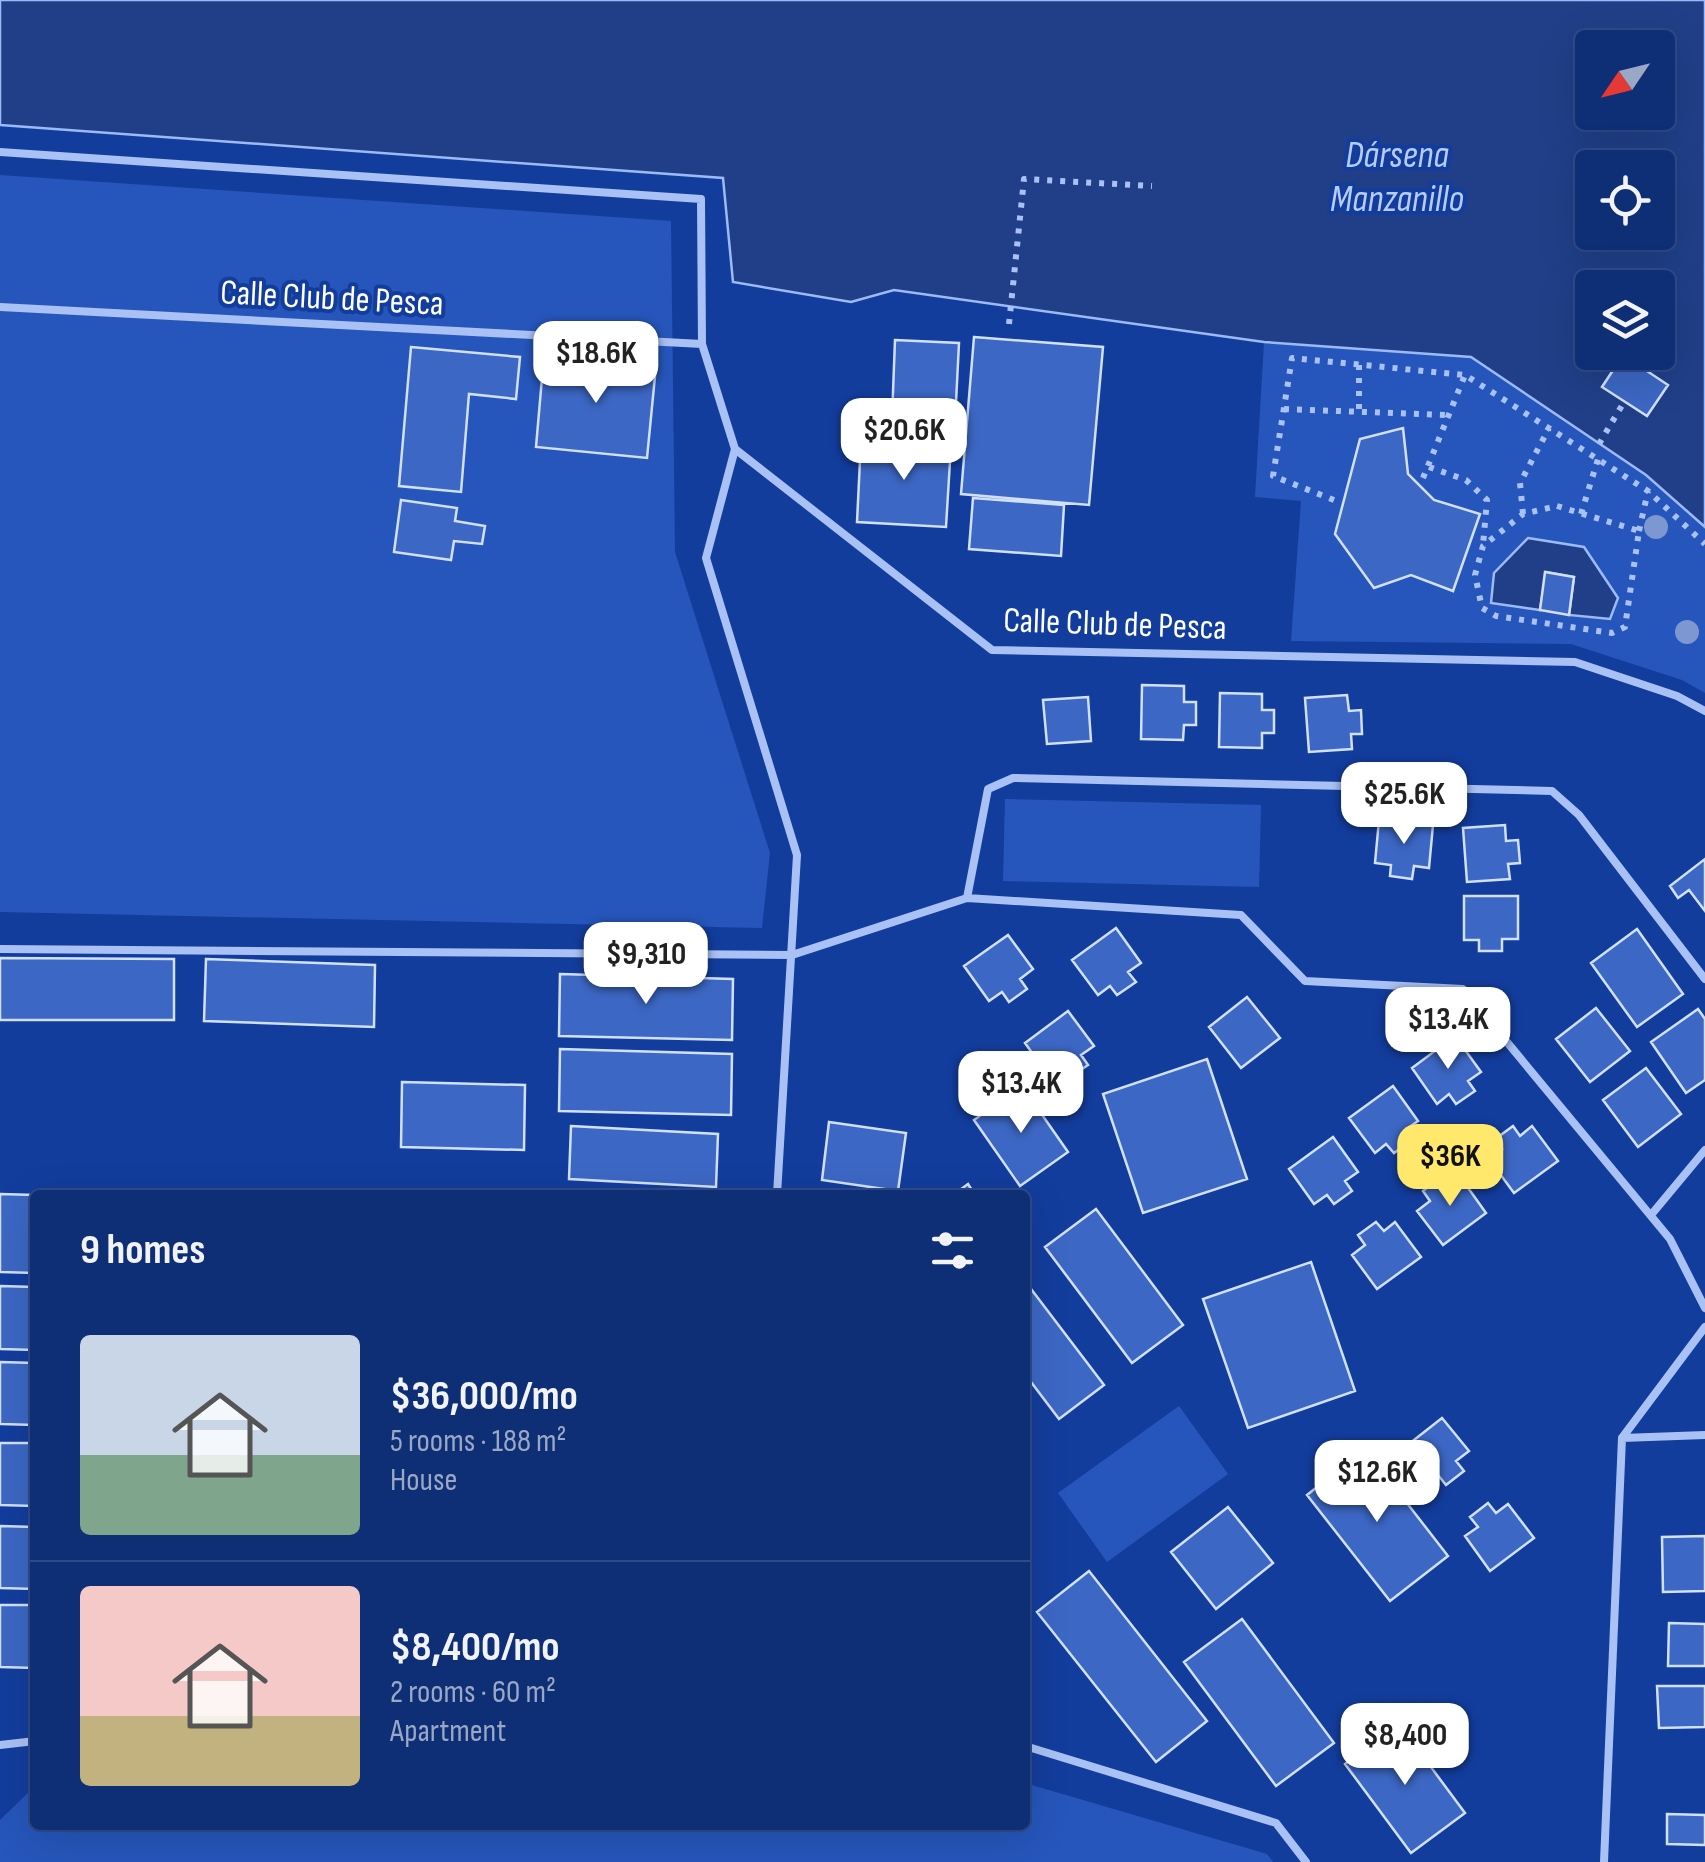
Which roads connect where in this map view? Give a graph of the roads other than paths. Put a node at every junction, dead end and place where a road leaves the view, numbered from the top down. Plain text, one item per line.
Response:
1 (0, 152) edge
2 (0, 307) edge
3 (702, 344) junction
4 (735, 449) junction
5 (1705, 711) edge
6 (967, 898) junction
7 (0, 949) edge
8 (792, 955) junction
9 (1705, 979) edge
10 (1705, 1150) edge
11 (777, 1190) edge
12 (1651, 1215) junction
13 (1705, 1308) edge
14 (1705, 1327) edge
15 (1705, 1435) edge
16 (1622, 1438) junction
17 (30, 1742) edge
18 (0, 1745) edge
19 (1030, 1748) edge
20 (1306, 1862) edge
21 (1604, 1862) edge

1 - 3 lane
2 - 3 lane, Calle Club de Pesca
3 - 4 lane
4 - 5 lane, Calle Club de Pesca
4 - 8 lane
6 - 8 lane
6 - 9 lane
6 - 12 lane
7 - 8 lane
8 - 11 lane
10 - 12 lane
12 - 13 lane
14 - 16 lane
15 - 16 lane
16 - 21 lane
17 - 18 lane
19 - 20 lane

